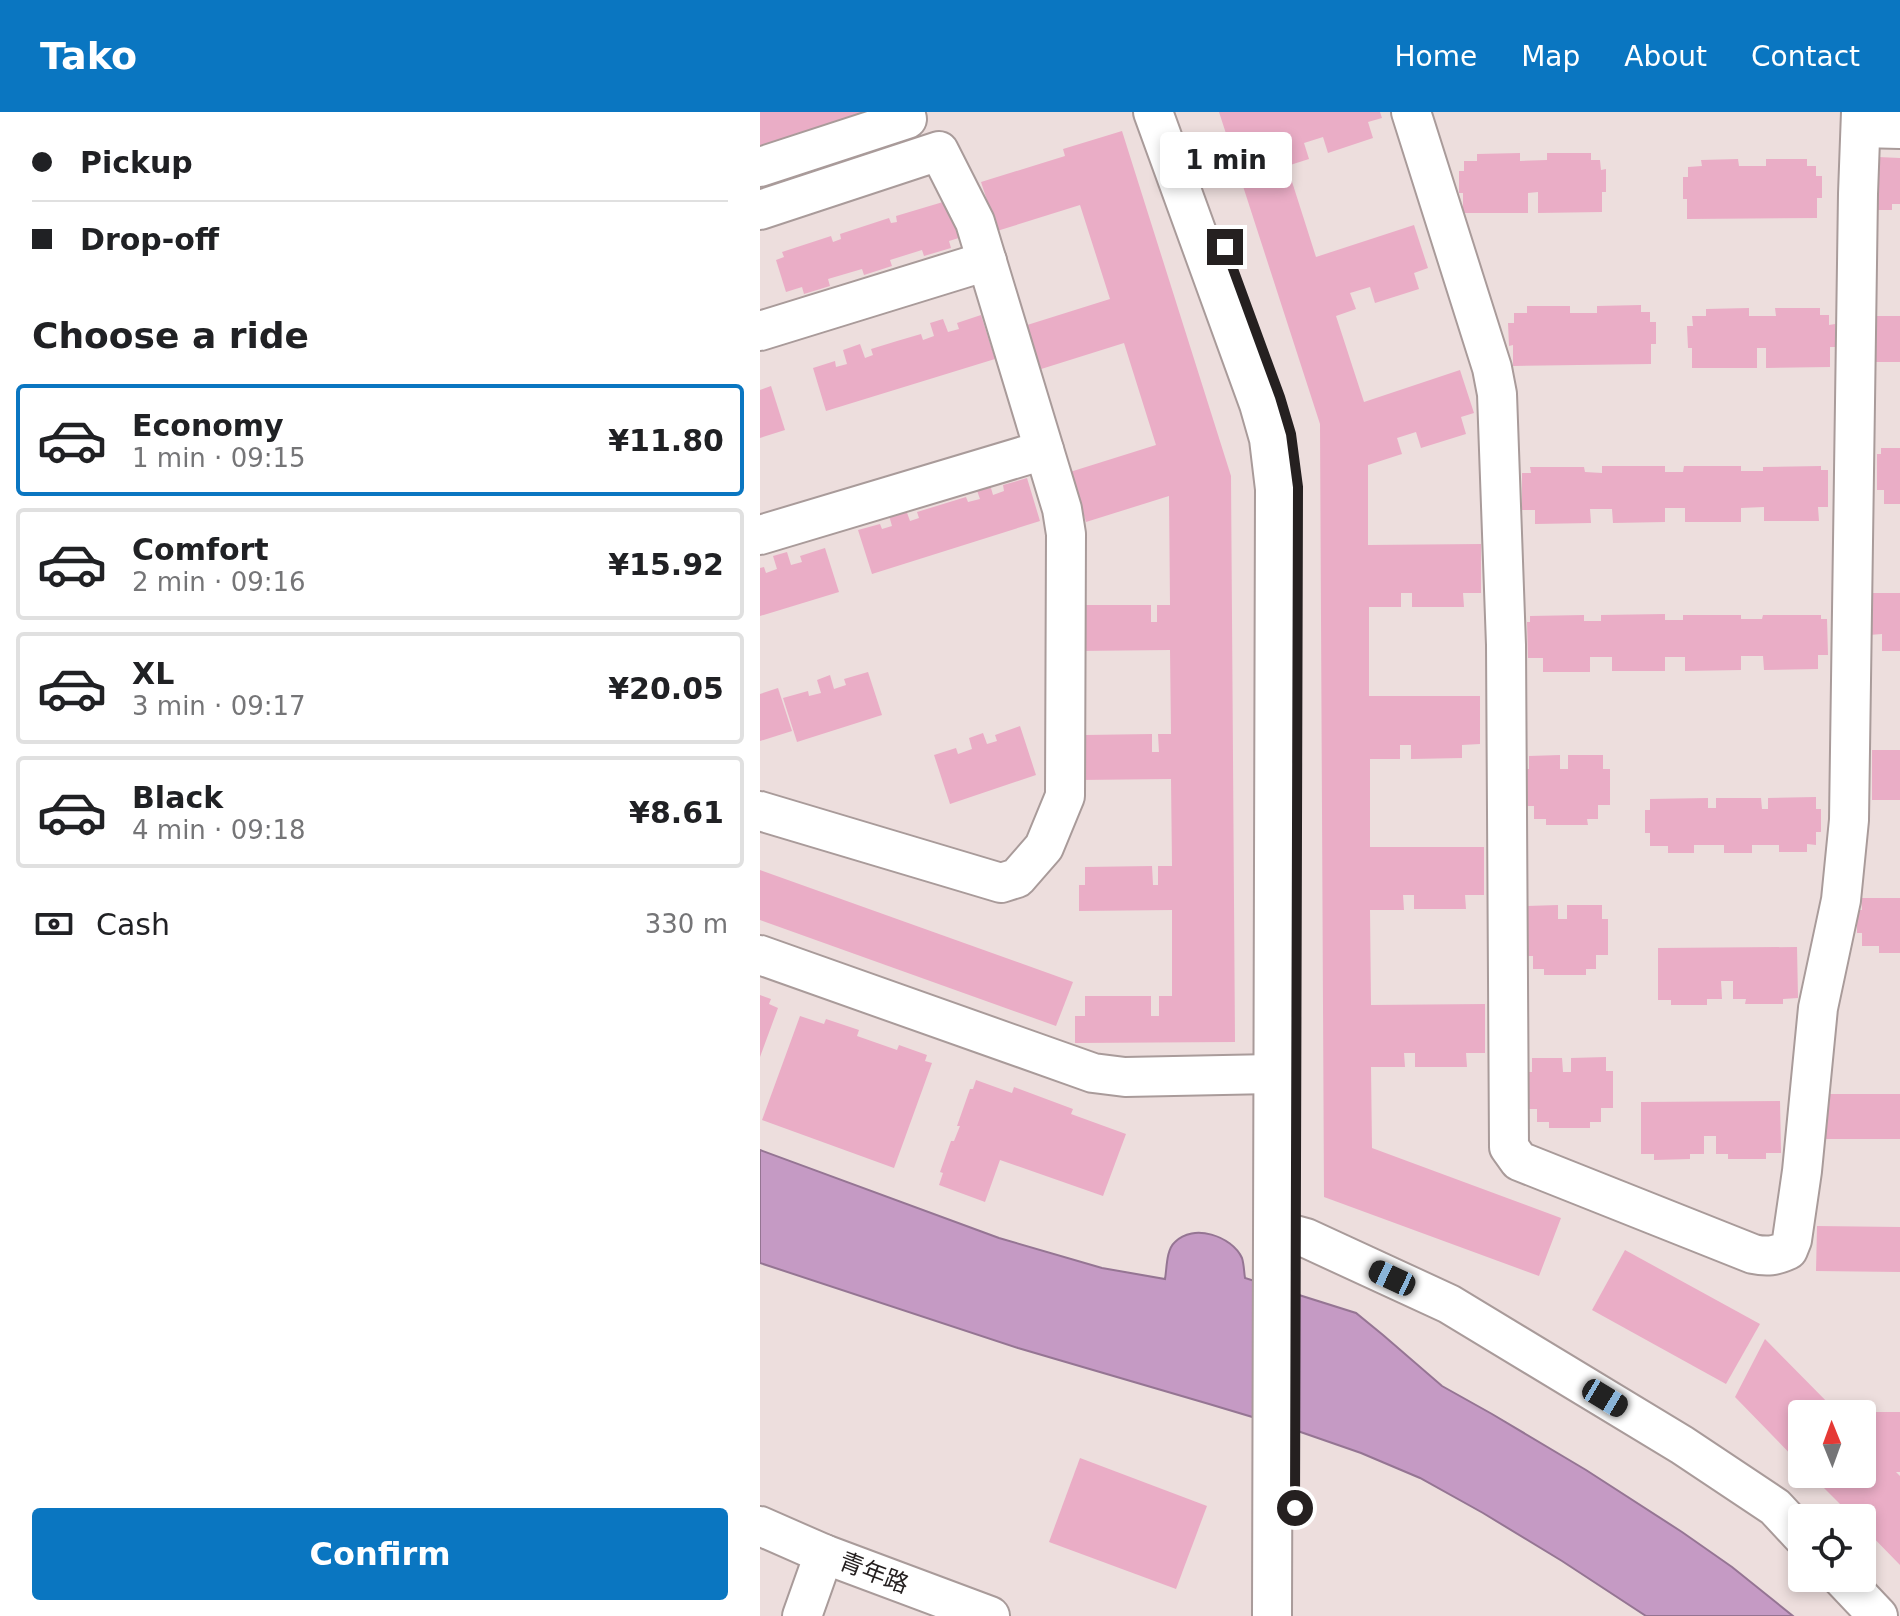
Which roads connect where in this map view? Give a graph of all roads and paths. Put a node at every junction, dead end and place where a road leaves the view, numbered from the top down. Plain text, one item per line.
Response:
1 (905, 112) edge
2 (1153, 112) edge
3 (1176, 112) edge
4 (1411, 112) edge
5 (1861, 120) edge
6 (1900, 129) edge
7 (760, 167) edge
8 (760, 210) edge
9 (987, 261) junction
10 (760, 331) edge
11 (1044, 450) junction
12 (760, 535) edge
13 (760, 811) edge
14 (760, 955) edge
15 (1274, 1074) junction
16 (1288, 1252) junction
17 (1284, 1450) junction
18 (1788, 1521) edge
19 (760, 1526) edge
20 (824, 1554) junction
21 (1855, 1592) edge
22 (802, 1616) edge
23 (990, 1616) edge
24 (1272, 1616) edge
25 (1294, 1616) edge
26 (1878, 1616) edge

1 - 7 street
2 - 15 street
3 - 16 street
4 - 5 street
5 - 6 street
8 - 9 street
9 - 10 street
9 - 11 street
11 - 12 street
11 - 13 street
14 - 15 street
15 - 16 street
16 - 17 street
16 - 18 street
17 - 24 street
17 - 25 street
19 - 20 street, 青年路
20 - 22 street
20 - 23 street, 青年路
21 - 26 street

